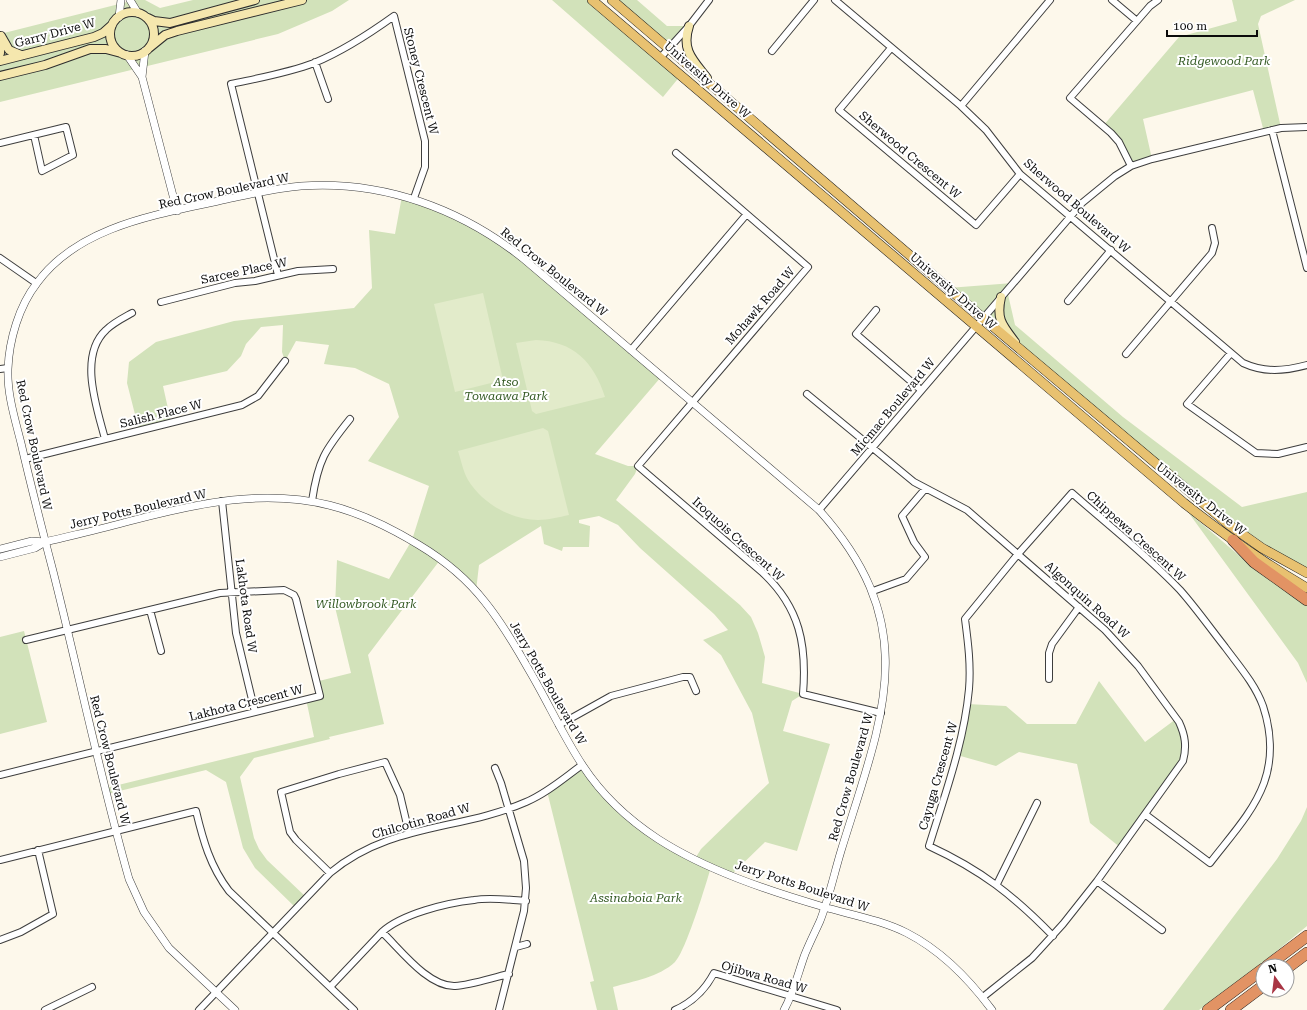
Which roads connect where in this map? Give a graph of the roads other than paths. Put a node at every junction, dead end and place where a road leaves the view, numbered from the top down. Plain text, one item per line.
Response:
1 (121, 0) edge
2 (130, 0) edge
3 (255, 0) edge
4 (302, 0) edge
5 (592, 0) edge
6 (612, 0) edge
7 (709, 0) edge
8 (814, 0) edge
9 (834, 0) edge
10 (1050, 0) edge
11 (1112, 0) edge
12 (1158, 0) edge
13 (138, 13) junction
14 (119, 17) junction
15 (146, 17) junction
16 (1137, 21) junction
17 (113, 24) junction
18 (689, 26) junction
19 (670, 48) junction
20 (891, 48) junction
21 (147, 49) junction
22 (772, 52) dead end
23 (0, 53) edge
24 (125, 54) junction
25 (22, 55) junction
26 (661, 57) junction
27 (0, 61) edge
28 (315, 62) junction
29 (0, 76) edge
30 (142, 77) junction
31 (710, 82) junction
32 (328, 99) dead end
33 (961, 106) junction
34 (1307, 127) edge
35 (1272, 130) junction
36 (34, 135) junction
37 (0, 143) edge
38 (676, 153) dead end
39 (1131, 166) junction
40 (1020, 174) junction
41 (258, 192) junction
42 (414, 198) junction
43 (177, 211) junction
44 (746, 215) junction
45 (1071, 216) junction
46 (1212, 228) dead end
47 (1111, 250) junction
48 (0, 258) edge
49 (1307, 268) edge
50 (333, 269) dead end
51 (278, 275) junction
52 (36, 283) junction
53 (1001, 297) junction
54 (1170, 300) junction
55 (1068, 301) dead end
56 (162, 302) dead end
57 (876, 310) dead end
58 (132, 314) dead end
59 (983, 318) junction
60 (976, 326) junction
61 (1021, 349) junction
62 (631, 350) junction
63 (1231, 353) junction
64 (1126, 354) dead end
65 (285, 361) dead end
66 (1307, 365) edge
67 (0, 368) edge
68 (8, 368) junction
69 (921, 390) junction
70 (807, 394) dead end
71 (692, 403) junction
72 (350, 419) dead end
73 (105, 439) junction
74 (1307, 447) edge
75 (872, 448) junction
76 (25, 460) junction
77 (925, 489) junction
78 (222, 501) junction
79 (312, 501) junction
80 (819, 510) junction
81 (1233, 540) junction
82 (45, 542) junction
83 (0, 549) edge
84 (1018, 554) junction
85 (0, 557) edge
86 (1307, 573) edge
87 (1307, 588) edge
88 (231, 592) junction
89 (873, 592) junction
90 (1307, 600) edge
91 (1079, 607) junction
92 (150, 610) junction
93 (67, 629) junction
94 (26, 640) dead end
95 (161, 651) dead end
96 (1049, 679) dead end
97 (696, 691) dead end
98 (255, 712) junction
99 (881, 713) junction
100 (559, 725) junction
101 (96, 752) junction
102 (582, 765) junction
103 (495, 768) dead end
104 (0, 775) edge
105 (1037, 803) dead end
106 (508, 809) junction
107 (1146, 815) junction
108 (117, 831) junction
109 (409, 833) junction
110 (38, 850) junction
111 (0, 860) edge
112 (330, 873) junction
113 (1097, 881) junction
114 (997, 884) junction
115 (526, 901) junction
116 (824, 907) junction
117 (1162, 930) dead end
118 (382, 932) junction
119 (272, 933) junction
120 (1307, 935) edge
121 (1053, 936) junction
122 (0, 940) edge
123 (527, 944) dead end
124 (516, 947) junction
125 (1307, 953) edge
126 (1278, 958) edge
127 (1295, 962) edge
128 (509, 974) junction
129 (1255, 975) edge
130 (92, 987) dead end
131 (330, 987) junction
132 (217, 992) junction
133 (1255, 992) edge
134 (791, 996) junction
135 (983, 997) junction
136 (58, 1008) edge
137 (45, 1010) edge
138 (199, 1010) edge
139 (235, 1010) edge
140 (354, 1010) edge
141 (500, 1010) edge
142 (675, 1010) edge
143 (784, 1010) edge
144 (836, 1010) edge
145 (992, 1010) edge
146 (1208, 1010) edge
147 (1231, 1010) edge

1 - 14 street
2 - 13 street
3 - 15 main road
4 - 21 main road
5 - 26 main road, University Drive W
6 - 19 main road, University Drive W
7 - 18 street
8 - 22 street
9 - 20 street, Sherwood Boulevard W
10 - 33 street
11 - 16 street
12 - 16 street
13 - 14 main road
13 - 15 main road
14 - 17 main road
15 - 21 main road
16 - 39 street
17 - 24 main road
17 - 25 main road, Garry Drive W
18 - 19 street
18 - 31 main road
19 - 26 street
19 - 31 main road, University Drive W
20 - 33 street, Sherwood Boulevard W
20 - 40 street, Sherwood Crescent W
21 - 24 main road
21 - 30 street
23 - 25 main road
24 - 29 main road, Garry Drive W
24 - 30 street
25 - 27 main road, Garry Drive W
26 - 60 main road, University Drive W
28 - 32 street
28 - 41 street, Stoney Crescent W
28 - 42 street, Stoney Crescent W
30 - 43 street
31 - 59 main road, University Drive W
33 - 40 street, Sherwood Boulevard W
34 - 35 street, Micmac Boulevard W
35 - 39 street, Micmac Boulevard W
35 - 49 street
36 - 36 street
36 - 37 street
38 - 44 street, Mohawk Road W
39 - 45 street, Micmac Boulevard W
40 - 45 street, Sherwood Boulevard W
41 - 42 street, Red Crow Boulevard W
41 - 43 street, Red Crow Boulevard W
41 - 51 street
42 - 62 street, Red Crow Boulevard W
43 - 52 street, Red Crow Boulevard W
44 - 62 street
44 - 71 street, Mohawk Road W
45 - 47 street, Sherwood Boulevard W
45 - 53 street, Micmac Boulevard W
46 - 54 street
47 - 54 street, Sherwood Boulevard W
47 - 55 street
48 - 52 street
50 - 51 street, Sarcee Place W
51 - 56 street, Sarcee Place W
52 - 68 street, Red Crow Boulevard W
53 - 59 street, Micmac Boulevard W
53 - 61 main road
54 - 63 street, Sherwood Boulevard W
54 - 64 street
57 - 69 street
58 - 73 street
59 - 60 street, Micmac Boulevard W
59 - 61 main road, University Drive W
60 - 69 street, Micmac Boulevard W
60 - 81 main road, University Drive W
61 - 86 main road, University Drive W
62 - 71 street, Red Crow Boulevard W
63 - 66 street, Sherwood Boulevard W
63 - 74 street
65 - 73 street, Salish Place W
67 - 68 street
68 - 76 street, Red Crow Boulevard W
69 - 75 street, Micmac Boulevard W
70 - 75 street, Algonquin Road W
71 - 80 street, Red Crow Boulevard W
71 - 99 street, Iroquois Crescent W
72 - 79 street
73 - 76 street, Salish Place W
75 - 77 street, Algonquin Road W
75 - 80 street, Micmac Boulevard W
76 - 82 street, Red Crow Boulevard W
77 - 84 street, Algonquin Road W
77 - 89 street
78 - 79 street, Jerry Potts Boulevard W
78 - 82 street, Jerry Potts Boulevard W
78 - 88 street, Lakhota Road W
79 - 100 street, Jerry Potts Boulevard W
80 - 89 street, Red Crow Boulevard W
81 - 87 main road, University Drive W
81 - 90 highway
82 - 83 street, Jerry Potts Boulevard W
82 - 85 street, Jerry Potts Boulevard W
82 - 93 street, Red Crow Boulevard W
84 - 91 street, Algonquin Road W
84 - 107 street, Chippewa Crescent W
84 - 114 street, Cayuga Crescent W
88 - 92 street, Lakhota Crescent W
88 - 98 street, Lakhota Road W
88 - 98 street, Lakhota Crescent W
89 - 99 street, Red Crow Boulevard W
91 - 96 street
91 - 107 street, Algonquin Road W
92 - 93 street, Lakhota Crescent W
92 - 95 street
93 - 94 street, Lakhota Crescent W
93 - 101 street, Red Crow Boulevard W
97 - 100 street
98 - 101 street, Lakhota Crescent W
99 - 116 street, Red Crow Boulevard W
100 - 102 street, Jerry Potts Boulevard W
101 - 104 street, Lakhota Crescent W
101 - 108 street, Red Crow Boulevard W
102 - 106 street, Chilcotin Road W
102 - 116 street, Jerry Potts Boulevard W
103 - 106 street
105 - 114 street
106 - 109 street, Chilcotin Road W
106 - 115 street
107 - 113 street, Algonquin Road W
108 - 110 street
108 - 119 street
108 - 132 street, Red Crow Boulevard W
109 - 112 street, Chilcotin Road W
109 - 112 street
110 - 111 street
110 - 122 street
112 - 119 street, Chilcotin Road W
113 - 117 street
113 - 121 street, Algonquin Road W
114 - 121 street, Cayuga Crescent W
115 - 118 street
115 - 124 street
116 - 134 street, Red Crow Boulevard W
116 - 135 street, Jerry Potts Boulevard W
118 - 128 street
118 - 131 street
119 - 131 street
119 - 132 street, Chilcotin Road W
120 - 126 highway
121 - 135 street, Algonquin Road W
123 - 124 street
124 - 128 street
125 - 127 highway
128 - 141 street
129 - 146 highway
130 - 136 street
131 - 140 street
132 - 138 street, Chilcotin Road W
132 - 139 street, Red Crow Boulevard W
133 - 147 highway
134 - 142 street, Ojibwa Road W
134 - 143 street, Red Crow Boulevard W
134 - 144 street, Ojibwa Road W
135 - 145 street, Jerry Potts Boulevard W
136 - 137 street

